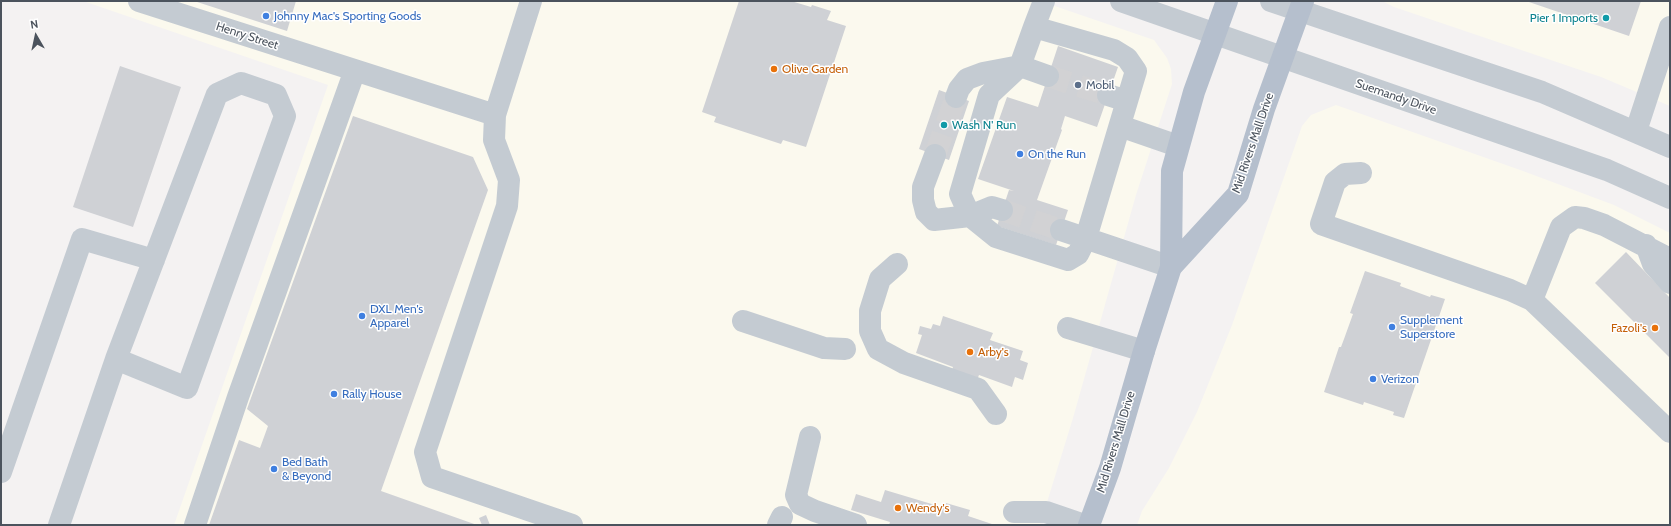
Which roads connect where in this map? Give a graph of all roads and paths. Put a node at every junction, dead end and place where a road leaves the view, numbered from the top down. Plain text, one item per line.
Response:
1 (139, 1) edge
2 (531, 1) edge
3 (1044, 1) edge
4 (1121, 1) edge
5 (1228, 1) edge
6 (1271, 1) edge
7 (1301, 6) edge
8 (1034, 27) junction
9 (1670, 27) edge
10 (1216, 34) junction
11 (1283, 57) junction
12 (1020, 66) junction
13 (355, 70) junction
14 (1048, 76) tunnel mouth
15 (956, 97) tunnel mouth
16 (495, 116) junction
17 (1120, 126) junction
18 (1636, 131) junction
19 (1178, 146) junction
20 (1670, 147) edge
21 (935, 155) tunnel mouth
22 (1361, 173) dead end
23 (1670, 198) edge
24 (1002, 210) tunnel mouth
25 (970, 216) junction
26 (1061, 230) tunnel mouth
27 (1086, 238) junction
28 (1646, 245) junction
29 (1670, 259) edge
30 (154, 260) junction
31 (897, 264) dead end
32 (1172, 267) junction
33 (1670, 283) edge
34 (1532, 300) junction
35 (743, 321) dead end
36 (1068, 328) dead end
37 (845, 349) dead end
38 (1144, 351) junction
39 (116, 359) junction
40 (996, 414) dead end
41 (1668, 427) edge
42 (810, 437) dead end
43 (1, 472) edge
44 (1014, 512) dead end
45 (539, 520) edge
46 (60, 525) edge
47 (195, 525) edge
48 (572, 525) edge
49 (856, 525) edge
50 (1084, 525) edge
51 (1089, 525) edge

1 - 13 street, Henry Street
2 - 16 street
3 - 8 street
4 - 10 street, Suemandy Drive
5 - 10 main road, Mid Rivers Mall Drive
6 - 7 street
7 - 11 main road, Mid Rivers Mall Drive
7 - 18 street
8 - 12 street
8 - 17 street
9 - 18 street
10 - 11 street, Suemandy Drive
10 - 19 main road, Mid Rivers Mall Drive
11 - 23 street, Suemandy Drive
11 - 32 main road, Mid Rivers Mall Drive
12 - 14 street
12 - 15 street
12 - 25 street
13 - 16 street, Henry Street
13 - 47 street
16 - 45 street
17 - 19 street
17 - 27 street
18 - 20 street
19 - 32 main road, Mid Rivers Mall Drive
21 - 25 street
22 - 34 street
24 - 25 street
25 - 27 street
26 - 27 street
27 - 32 street
28 - 29 street
28 - 33 street
28 - 34 street
30 - 39 street
30 - 39 street
30 - 43 street
31 - 40 street
32 - 38 main road, Mid Rivers Mall Drive
34 - 41 street
35 - 37 street
36 - 38 street
38 - 51 main road, Mid Rivers Mall Drive
39 - 46 street
42 - 49 street
44 - 50 street
45 - 48 street

